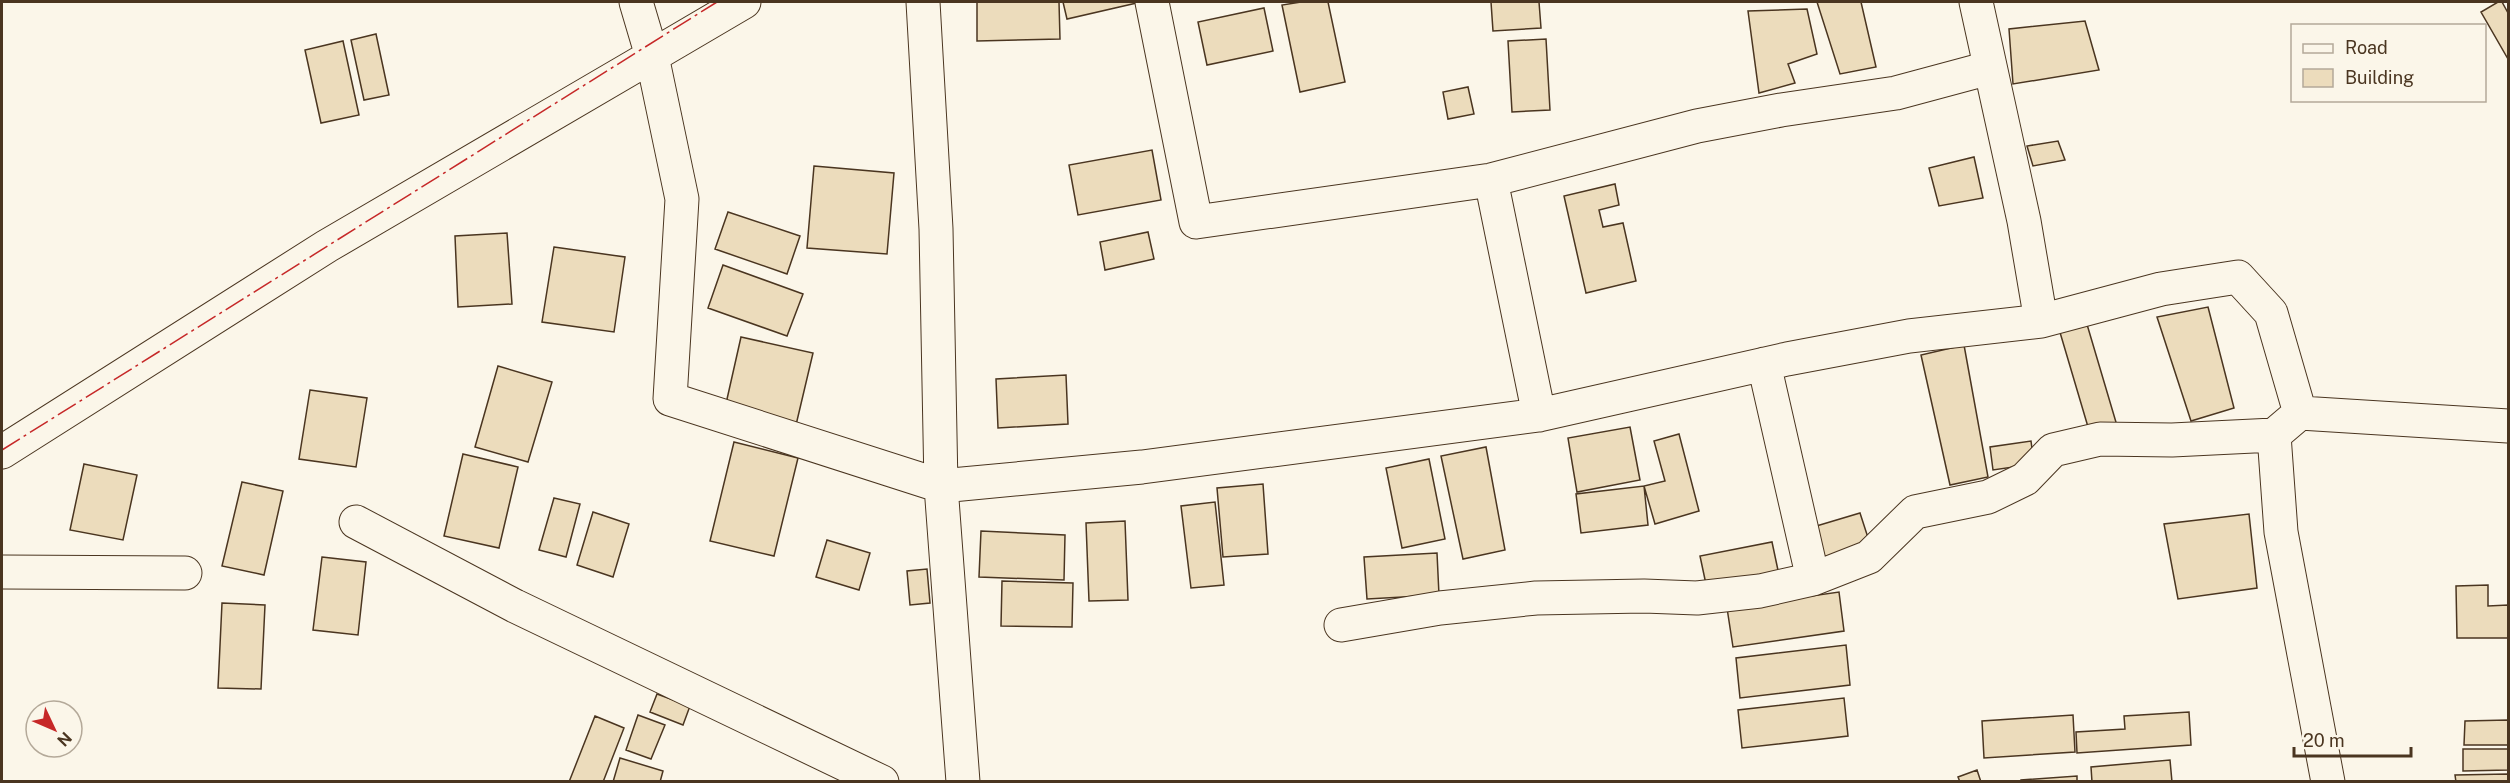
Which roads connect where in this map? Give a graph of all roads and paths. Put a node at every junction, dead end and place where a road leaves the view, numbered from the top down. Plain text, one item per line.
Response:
1 (636, 2) edge
2 (744, 2) edge
3 (923, 2) edge
4 (1152, 2) edge
5 (1976, 2) edge
6 (652, 56) junction
7 (1989, 68) junction
8 (1491, 180) junction
9 (2041, 321) junction
10 (1764, 364) junction
11 (2300, 413) junction
12 (1539, 415) junction
13 (2508, 426) edge
14 (2274, 435) junction
15 (2, 452) edge
16 (941, 486) junction
17 (356, 522) dead end
18 (2, 572) edge
19 (185, 573) dead end
20 (1813, 579) junction
21 (1341, 625) dead end
22 (882, 782) edge
23 (963, 782) edge
24 (2328, 782) edge

1 - 6 street
2 - 6 street
3 - 16 street
4 - 8 street
5 - 7 street
6 - 15 street
6 - 16 street
7 - 8 street
7 - 9 street
8 - 12 street
9 - 10 street
9 - 11 street
10 - 12 street
10 - 20 street
11 - 13 street
11 - 14 street
12 - 16 street
14 - 20 street
14 - 24 street
16 - 23 street
17 - 22 street
18 - 19 street
20 - 21 street

